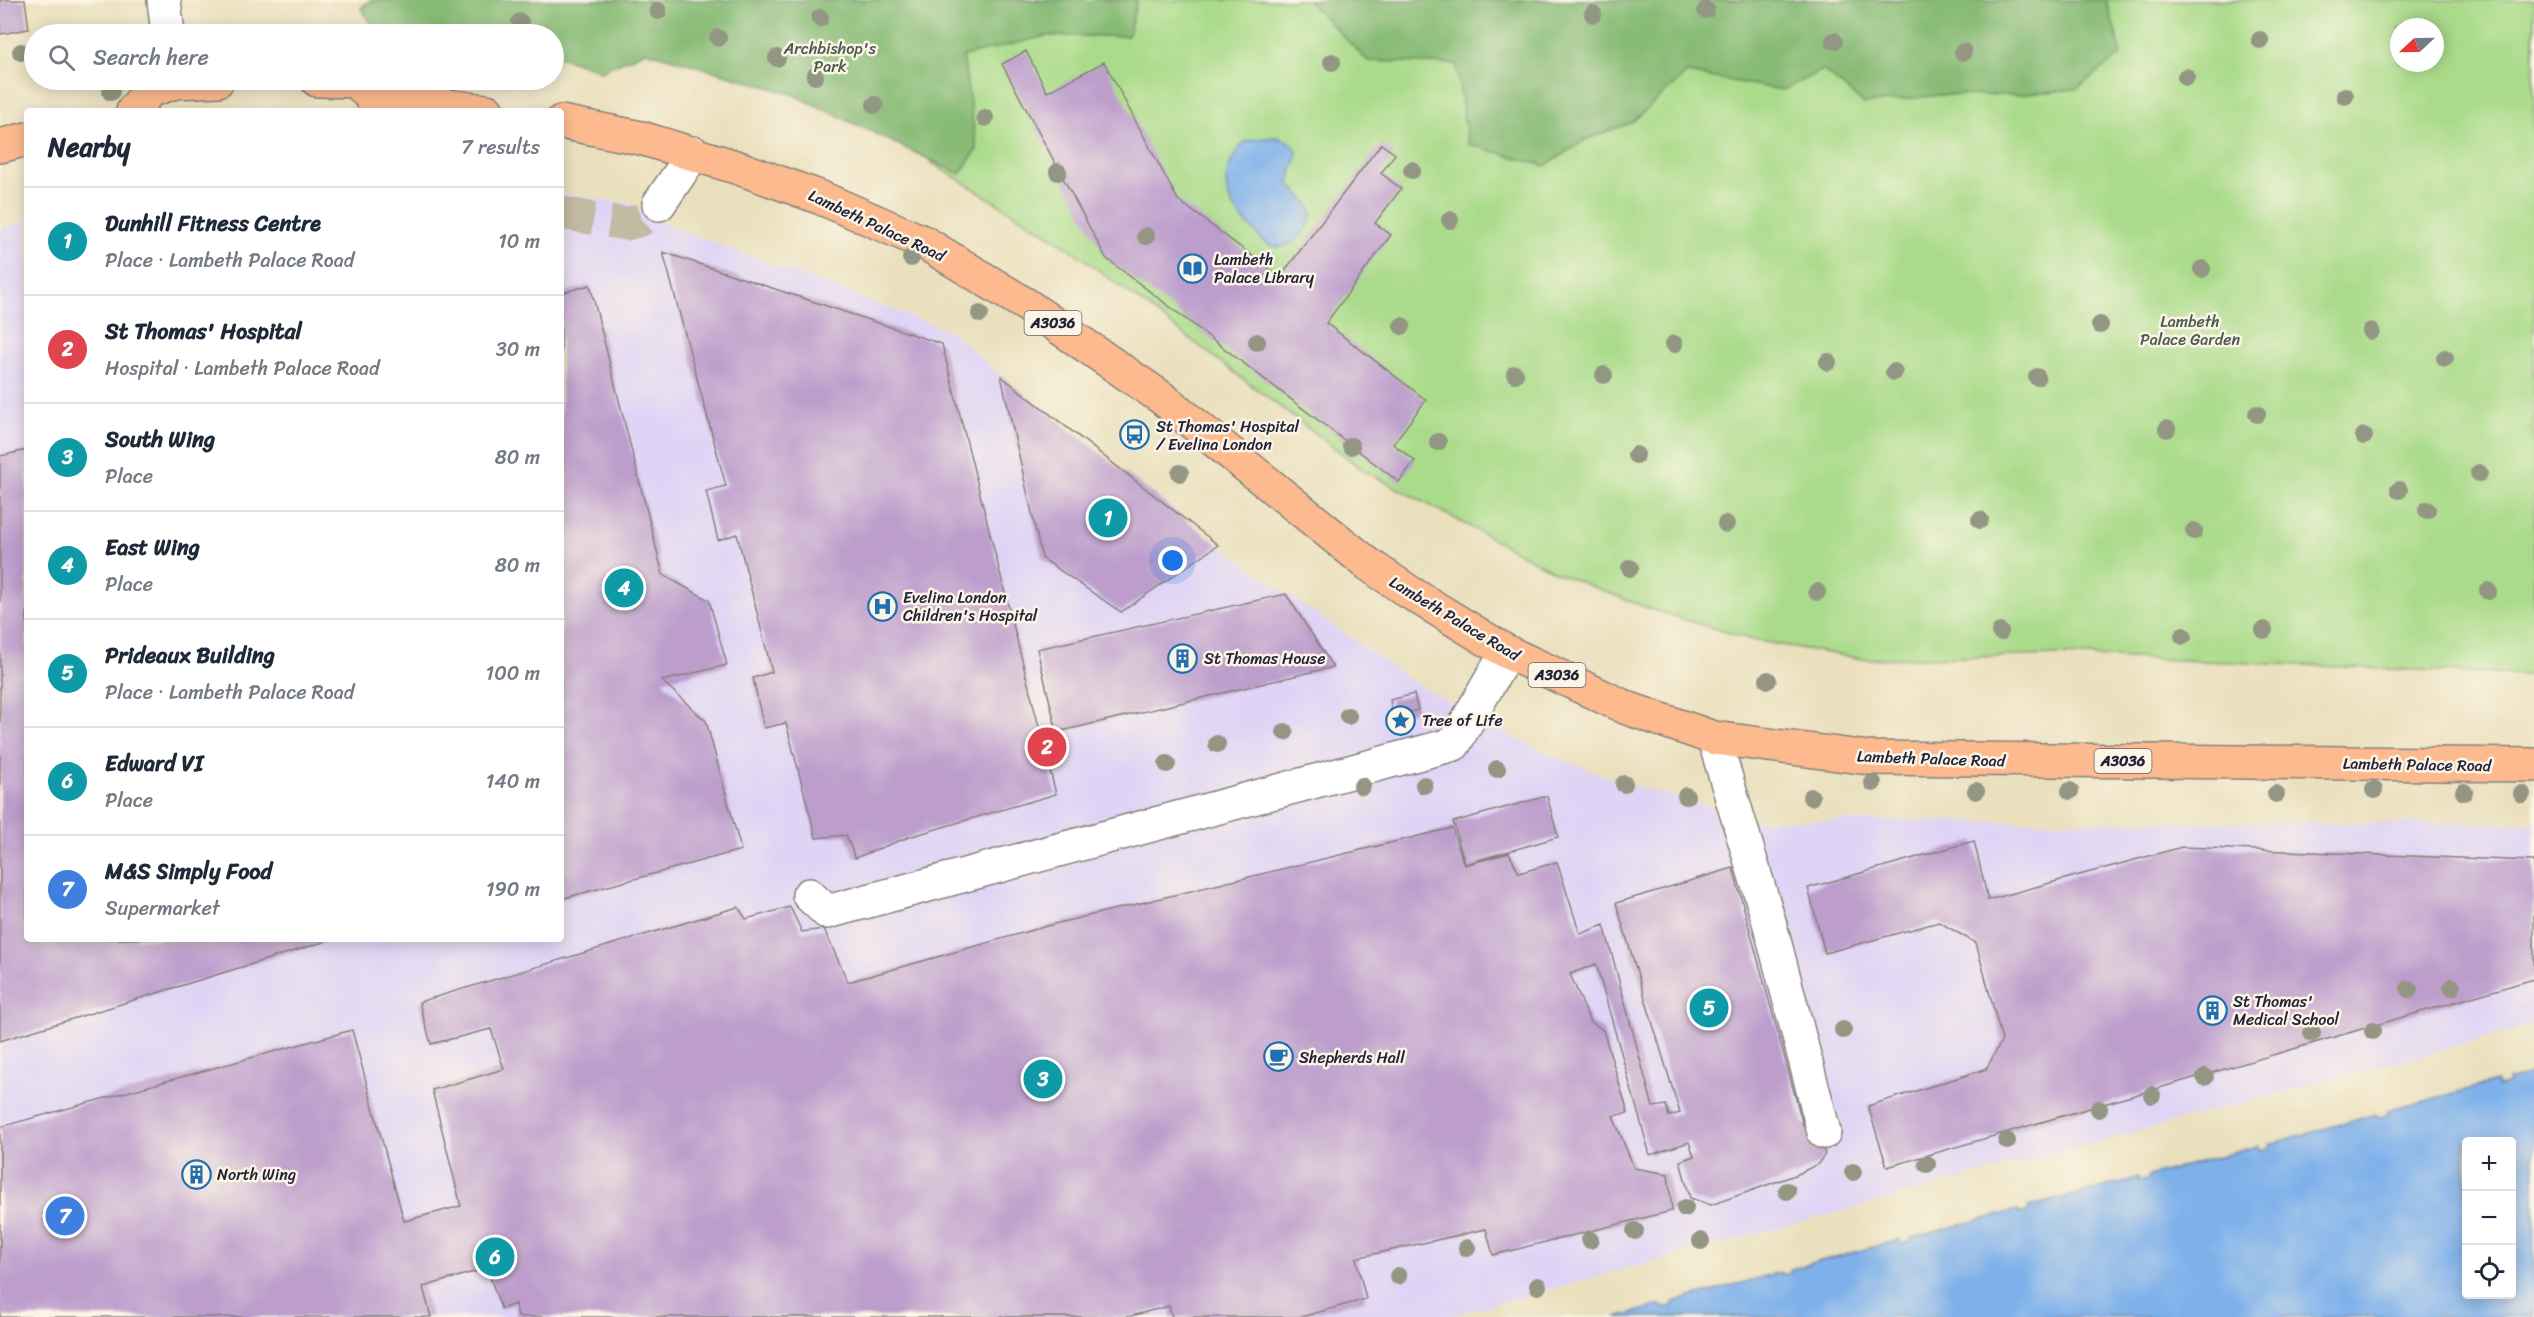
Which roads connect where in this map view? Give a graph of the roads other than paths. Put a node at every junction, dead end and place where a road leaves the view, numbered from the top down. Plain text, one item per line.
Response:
1 (164, 0) edge
2 (167, 24) edge
3 (152, 90) edge
4 (363, 90) edge
5 (135, 108) edge
6 (378, 108) edge
7 (394, 108) edge
8 (463, 108) edge
9 (564, 122) edge
10 (24, 140) edge
11 (0, 146) edge
12 (694, 153) junction
13 (659, 204) tunnel mouth
14 (1507, 652) junction
15 (1714, 738) junction
16 (2534, 765) edge
17 (809, 895) dead end
18 (1824, 1132) dead end

1 - 2 street
3 - 5 main road
4 - 6 main road
7 - 8 main road
9 - 12 main road, Lambeth Palace Road / A3036
10 - 11 main road
12 - 13 street
12 - 14 main road, Lambeth Palace Road / A3036
14 - 15 main road, Lambeth Palace Road / A3036
14 - 17 street
15 - 16 main road, Lambeth Palace Road / A3036
15 - 18 street

